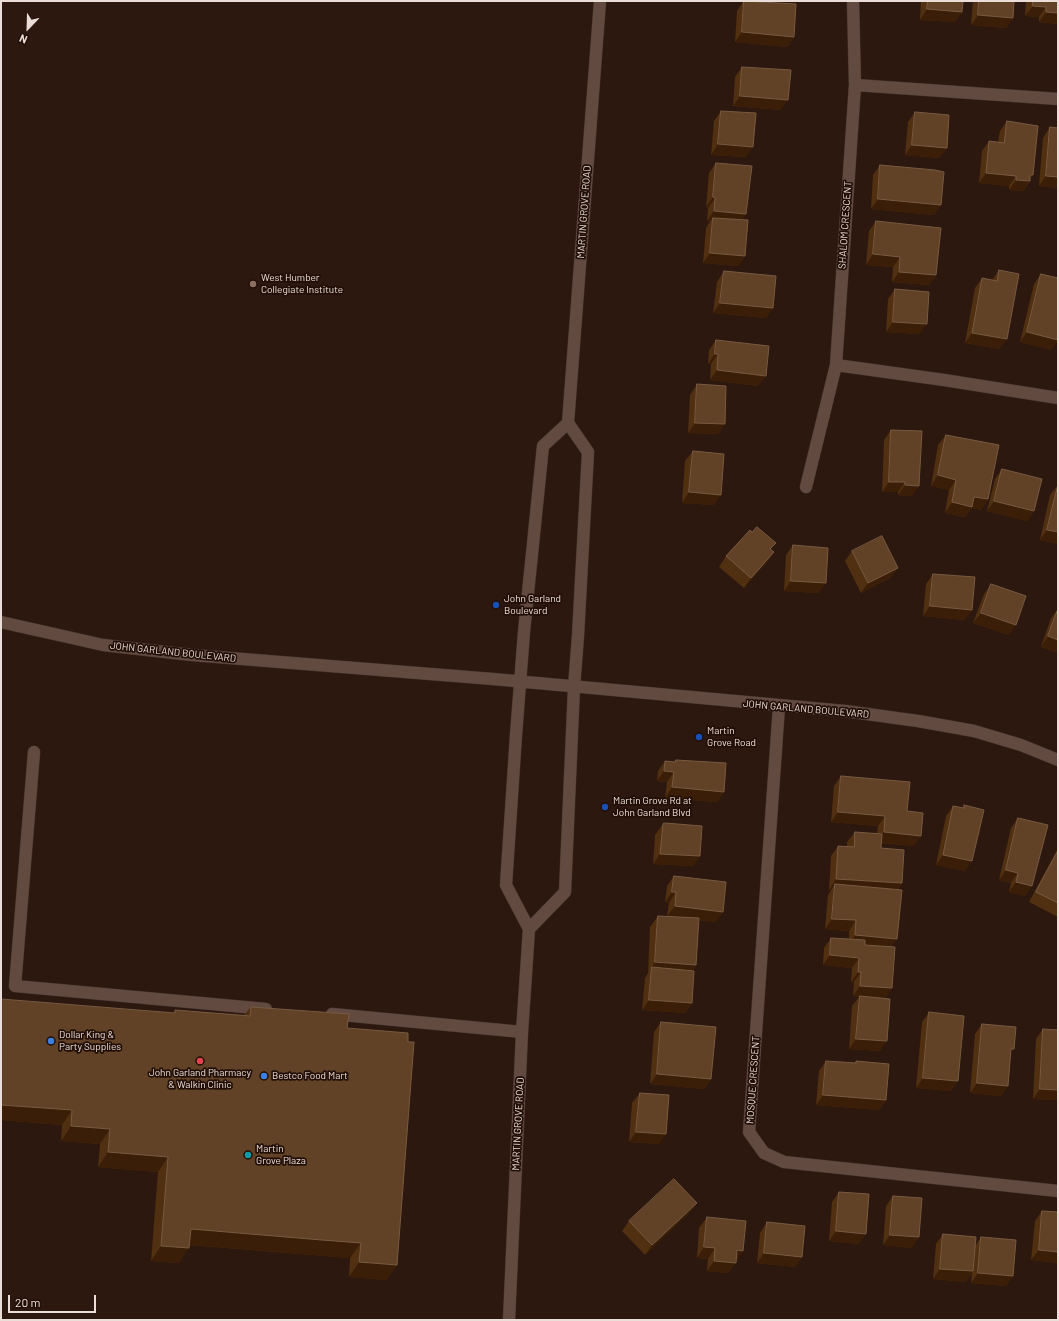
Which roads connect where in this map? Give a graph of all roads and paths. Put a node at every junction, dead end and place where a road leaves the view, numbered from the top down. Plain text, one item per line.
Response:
1 (600, 1) edge
2 (853, 1) edge
3 (855, 85) junction
4 (1058, 99) edge
5 (836, 365) junction
6 (1058, 398) edge
7 (568, 423) junction
8 (806, 486) dead end
9 (1, 622) edge
10 (520, 682) junction
11 (574, 687) junction
12 (779, 706) junction
13 (34, 752) dead end
14 (1058, 760) edge
15 (529, 929) junction
16 (281, 1010) edge
17 (318, 1013) edge
18 (522, 1032) junction
19 (1058, 1191) edge
20 (509, 1320) edge

1 - 7 street, MARTIN GROVE ROAD
2 - 3 street, SHALOM CRESCENT
3 - 4 street
3 - 5 street, SHALOM CRESCENT
5 - 6 street
5 - 8 street, SHALOM CRESCENT
7 - 10 street
7 - 11 street
9 - 10 street, JOHN GARLAND BOULEVARD
10 - 11 street, JOHN GARLAND BOULEVARD
10 - 15 street
11 - 12 street, JOHN GARLAND BOULEVARD
11 - 15 street
12 - 14 street, JOHN GARLAND BOULEVARD
12 - 19 street, MOSQUE CRESCENT
13 - 16 street
15 - 18 street, MARTIN GROVE ROAD
17 - 18 street
18 - 20 street, MARTIN GROVE ROAD

